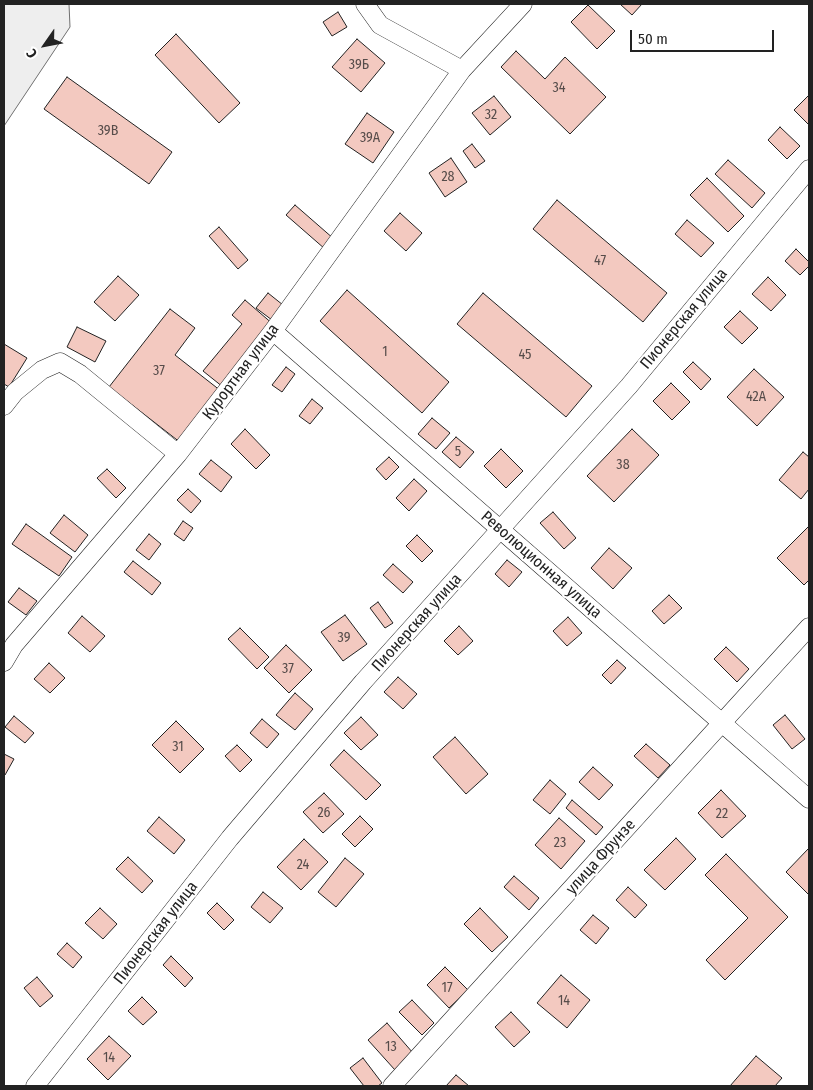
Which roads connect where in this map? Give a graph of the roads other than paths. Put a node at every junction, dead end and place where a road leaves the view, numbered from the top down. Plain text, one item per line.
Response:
1 (365, 4) edge
2 (523, 4) edge
3 (462, 70) junction
4 (809, 169) edge
5 (273, 331) junction
6 (4, 406) edge
7 (178, 454) junction
8 (501, 530) junction
9 (809, 627) edge
10 (4, 662) edge
11 (722, 724) junction
12 (809, 799) edge
13 (34, 1086) edge
14 (392, 1086) edge

1 - 3 street
2 - 3 street, Курортная улица
3 - 5 street, Курортная улица
4 - 8 street, Пионерская улица
5 - 7 street, Курортная улица
5 - 8 street, Революционная улица
6 - 7 street
7 - 10 street, Курортная улица
8 - 11 street, Революционная улица
8 - 13 street, Пионерская улица
9 - 11 street, улица Фрунзе
11 - 12 street, Революционная улица
11 - 14 street, улица Фрунзе

